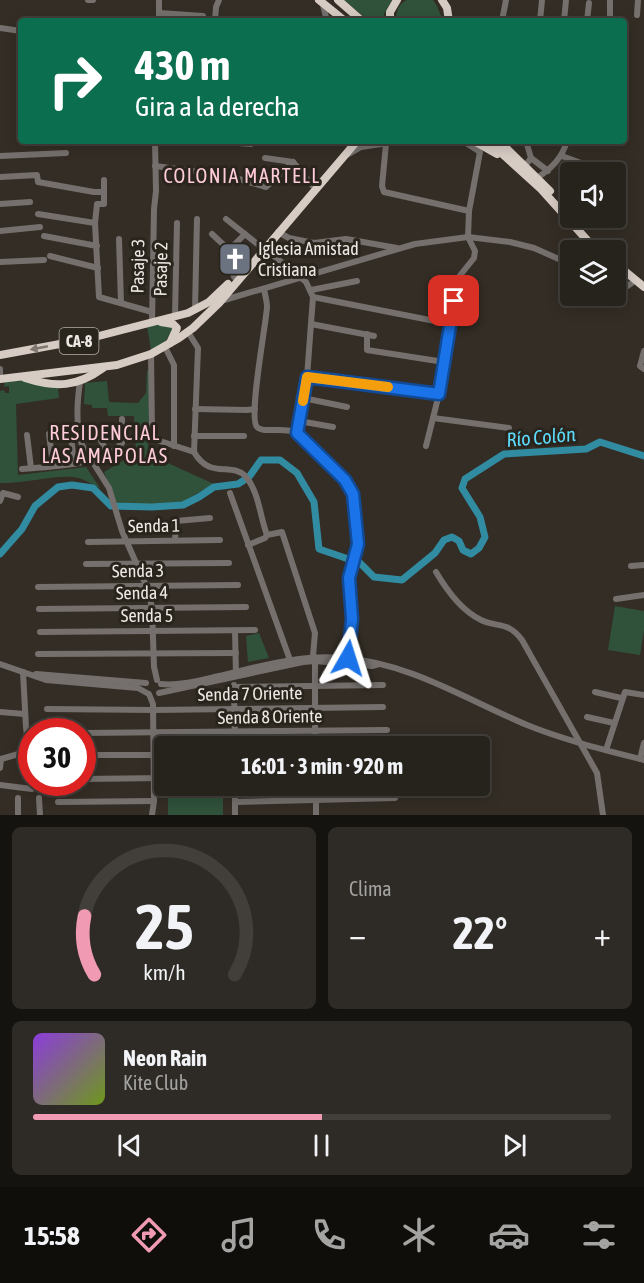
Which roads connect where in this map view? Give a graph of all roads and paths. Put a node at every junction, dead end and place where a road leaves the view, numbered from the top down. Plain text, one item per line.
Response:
1 (88, 0) edge
2 (93, 0) edge
3 (159, 0) edge
4 (219, 0) edge
5 (338, 0) edge
6 (397, 0) edge
7 (444, 0) edge
8 (506, 0) edge
9 (542, 0) edge
10 (566, 0) edge
11 (610, 0) edge
12 (638, 0) edge
13 (320, 2) edge
14 (589, 3) dead end
15 (159, 13) junction
16 (637, 15) dead end
17 (203, 16) dead end
18 (159, 18) edge
19 (216, 18) edge
20 (326, 18) edge
21 (333, 18) edge
22 (341, 18) edge
23 (359, 18) edge
24 (390, 18) edge
25 (450, 18) edge
26 (503, 18) edge
27 (540, 18) edge
28 (564, 18) edge
29 (587, 18) edge
30 (610, 18) edge
31 (0, 28) edge
32 (18, 31) edge
33 (155, 144) edge
34 (386, 144) joint
35 (471, 144) edge
36 (473, 144) edge
37 (491, 144) edge
38 (502, 144) edge
39 (527, 144) edge
40 (566, 144) edge
41 (349, 145) edge
42 (66, 153) dead end
43 (0, 156) edge
44 (562, 156) junction
45 (265, 158) dead end
46 (531, 158) junction
47 (342, 159) junction
48 (293, 162) junction
49 (578, 162) edge
50 (513, 164) junction
51 (155, 166) junction
52 (525, 166) junction
53 (548, 171) junction
54 (0, 177) edge
55 (537, 178) junction
56 (104, 180) dead end
57 (313, 186) junction
58 (103, 192) junction
59 (30, 202) dead end
60 (560, 202) edge
61 (0, 204) edge
62 (469, 211) junction
63 (38, 214) dead end
64 (197, 219) dead end
65 (226, 219) dead end
66 (177, 222) dead end
67 (95, 223) junction
68 (40, 227) dead end
69 (583, 228) edge
70 (0, 231) edge
71 (278, 232) junction
72 (212, 234) dead end
73 (244, 234) junction
74 (44, 236) dead end
75 (468, 237) junction
76 (119, 239) dead end
77 (587, 240) edge
78 (594, 240) edge
79 (97, 246) junction
80 (262, 247) junction
81 (400, 248) junction
82 (229, 250) junction
83 (560, 260) edge
84 (0, 262) edge
85 (98, 268) junction
86 (626, 272) edge
87 (234, 277) junction
88 (302, 278) junction
89 (626, 279) edge
90 (357, 281) dead end
91 (632, 284) junction
92 (626, 287) edge
93 (644, 287) edge
94 (264, 289) junction
95 (644, 292) edge
96 (312, 293) junction
97 (220, 302) junction
98 (121, 303) junction
99 (195, 310) junction
100 (152, 312) junction
101 (175, 316) junction
102 (155, 322) junction
103 (311, 324) junction
104 (450, 324) junction
105 (188, 332) junction
106 (166, 346) junction
107 (644, 351) edge
108 (151, 354) junction
109 (0, 355) edge
110 (444, 362) junction
111 (105, 367) junction
112 (0, 369) edge
113 (644, 369) edge
114 (22, 376) junction
115 (307, 377) junction
116 (0, 379) edge
117 (76, 382) junction
118 (439, 394) junction
119 (303, 398) junction
120 (347, 407) dead end
121 (195, 409) junction
122 (255, 409) junction
123 (433, 418) junction
124 (122, 419) dead end
125 (300, 421) junction
126 (333, 427) dead end
127 (509, 428) dead end
128 (97, 433) dead end
129 (297, 433) junction
130 (49, 434) dead end
131 (27, 435) dead end
132 (194, 436) junction
133 (244, 436) dead end
134 (71, 437) dead end
135 (174, 446) junction
136 (426, 446) dead end
137 (194, 452) junction
138 (108, 454) junction
139 (93, 461) junction
140 (74, 463) junction
141 (53, 465) junction
142 (31, 468) junction
143 (22, 469) dead end
144 (230, 493) dead end
145 (18, 497) dead end
146 (0, 501) edge
147 (210, 518) dead end
148 (267, 535) junction
149 (175, 540) junction
150 (220, 540) dead end
151 (127, 541) junction
152 (88, 542) dead end
153 (248, 544) junction
154 (229, 563) dead end
155 (86, 564) dead end
156 (136, 564) junction
157 (644, 565) edge
158 (631, 566) dead end
159 (436, 572) dead end
160 (147, 585) junction
161 (238, 585) dead end
162 (38, 587) dead end
163 (644, 595) edge
164 (616, 599) dead end
165 (246, 607) dead end
166 (152, 608) junction
167 (39, 609) dead end
168 (255, 630) dead end
169 (153, 631) junction
170 (235, 631) junction
171 (40, 632) dead end
172 (154, 653) junction
173 (236, 653) junction
174 (38, 654) dead end
175 (348, 658) junction
176 (314, 659) junction
177 (290, 660) junction
178 (382, 663) junction
179 (0, 664) edge
180 (154, 667) junction
181 (23, 672) junction
182 (32, 674) junction
183 (236, 675) junction
184 (147, 681) junction
185 (159, 682) junction
186 (315, 686) junction
187 (383, 686) dead end
188 (234, 687) junction
189 (596, 692) dead end
190 (148, 693) junction
191 (158, 693) junction
192 (644, 695) edge
193 (621, 698) junction
194 (153, 707) junction
195 (315, 707) junction
196 (383, 707) dead end
197 (47, 709) dead end
198 (234, 709) junction
199 (0, 712) edge
200 (25, 714) junction
201 (587, 717) dead end
202 (25, 718) edge
203 (614, 723) junction
204 (387, 730) dead end
205 (315, 731) junction
206 (235, 732) junction
207 (96, 733) edge
208 (154, 733) junction
209 (235, 736) edge
210 (315, 736) edge
211 (581, 743) junction
212 (644, 743) edge
213 (606, 750) junction
214 (18, 754) edge
215 (154, 754) edge
216 (96, 755) edge
217 (642, 760) edge
218 (0, 768) edge
219 (154, 778) edge
220 (96, 779) edge
221 (18, 784) edge
222 (0, 785) edge
223 (154, 796) edge
224 (235, 796) edge
225 (315, 796) edge
226 (18, 798) dead end
227 (39, 798) dead end
228 (395, 798) dead end
229 (315, 800) junction
230 (154, 801) junction
231 (58, 802) dead end
232 (235, 802) junction
233 (154, 813) edge
234 (18, 815) edge
235 (39, 815) edge
236 (235, 815) edge
237 (316, 815) edge
238 (603, 815) edge

1 - 2 street
3 - 15 street
4 - 19 street
5 - 23 highway
6 - 24 highway
7 - 25 highway
8 - 26 street
9 - 27 street
10 - 28 street
11 - 30 street
12 - 16 street
13 - 20 street
13 - 21 highway
13 - 22 highway
14 - 29 street
15 - 17 street
15 - 18 street
31 - 32 street
33 - 51 street, Pasaje 3
34 - 47 street
34 - 62 street
35 - 62 street
36 - 50 highway
37 - 50 highway
38 - 52 highway
39 - 46 street
40 - 44 street
41 - 47 highway, CA-8
41 - 57 highway, CA-8
42 - 43 street
44 - 49 street
44 - 53 street
45 - 48 street
46 - 52 street
46 - 53 street
47 - 71 highway, CA-8
48 - 51 street
48 - 57 street
50 - 77 highway
51 - 100 street, Pasaje 3
52 - 55 highway
53 - 55 street
54 - 58 street
55 - 60 highway
56 - 58 street
57 - 80 highway, CA-8
58 - 67 street
59 - 61 street
62 - 75 street
63 - 67 street
64 - 99 street
65 - 73 street
66 - 101 street, Pasaje 2
67 - 79 street
68 - 70 street
69 - 78 highway
71 - 80 highway, CA-8
71 - 81 street
72 - 82 street
73 - 80 street
73 - 82 street
74 - 79 street
75 - 81 street
75 - 83 street
75 - 104 street
76 - 98 street
79 - 85 street
80 - 87 highway, CA-8
80 - 88 street
80 - 97 highway, CA-8
81 - 88 street
82 - 87 street
84 - 85 street
85 - 98 street
86 - 93 highway
87 - 99 highway, CA-8
88 - 94 street
88 - 96 street
89 - 91 highway
90 - 96 street
91 - 92 street
91 - 95 highway
94 - 97 street
94 - 122 street
96 - 103 street
96 - 104 street
97 - 105 highway, CA-8
98 - 100 street
99 - 101 highway, CA-8
100 - 102 street, Pasaje 3
101 - 102 highway, CA-8
102 - 106 highway
102 -> 109 highway, CA-8
103 - 110 street
103 - 115 street
104 - 110 street
105 - 106 highway, CA-8
105 - 121 street
106 - 108 highway, CA-8
106 - 135 street
107 - 113 street
108 - 111 highway, CA-8
108 - 135 street
110 - 118 street
111 - 114 highway, CA-8
111 - 117 highway
112 - 116 street
114 - 116 highway, CA-8
114 - 117 highway
115 - 118 street
115 - 119 street
117 - 139 street
118 - 123 street
119 - 120 street
119 - 125 street
121 - 122 street
121 - 132 street
122 - 129 street
123 - 127 street
123 - 136 street
124 - 138 street
125 - 126 street
125 - 129 street
128 - 138 street
129 - 175 street
130 - 141 street
131 - 142 street
132 - 133 street
132 - 137 street
134 - 140 street
135 - 137 street
137 - 148 street
138 - 139 street
139 - 140 street
139 - 151 street
140 - 141 street
141 - 142 street
142 - 143 street
144 - 153 street
145 - 146 street
147 - 149 street
148 - 153 street
148 - 176 street
149 - 150 street, Senda 1
149 - 151 street, Senda 1
151 - 152 street, Senda 1
151 - 156 street
153 - 177 street
154 - 156 street
155 - 156 street
156 - 160 street
157 - 158 street
159 - 211 street
160 - 161 street, Senda 3
160 - 162 street, Senda 3
160 - 166 street
163 - 164 street
165 - 166 street, Senda 4
166 - 167 street, Senda 4
166 - 169 street
168 - 170 street, Senda 5
169 - 170 street, Senda 5
169 - 171 street, Senda 5
169 - 172 street
170 - 173 street
172 - 173 street
172 - 174 street
172 - 180 street
173 - 183 street
175 - 176 street
175 - 178 street
176 - 177 street
176 - 178 street
176 - 183 street
176 - 186 street
177 - 183 street
178 - 211 street
179 - 181 street
180 - 184 street
180 - 185 street
181 - 182 street
181 - 200 street
182 - 184 street
182 - 190 street
183 - 185 street
183 - 188 street
183 - 191 street
184 - 185 street
184 - 190 street
185 - 191 street
186 - 187 street
186 - 188 street
186 - 195 street
188 - 198 street
189 - 193 street
190 - 191 street
190 - 194 street
191 - 194 street
192 - 193 street
193 - 203 street
194 - 197 street, Senda 7 Oriente
194 - 198 street, Senda 7 Oriente
194 - 208 street
195 - 196 street, Senda 7 Oriente
195 - 198 street, Senda 7 Oriente
195 - 205 street
198 - 206 street
199 - 200 street
200 - 202 street
201 - 203 street
203 - 213 street
204 - 205 street, Senda 8 Oriente
205 - 206 street, Senda 8 Oriente
205 - 210 street
206 - 208 street, Senda 8 Oriente
206 - 209 street
207 - 208 street, Senda 8 Oriente
211 - 213 street
211 - 238 street
212 - 217 street
213 - 217 street
214 - 218 street
215 - 216 street
219 - 220 street
221 - 222 street
223 - 230 street
224 - 232 street
225 - 229 street
226 - 234 street
227 - 235 street
228 - 229 street
229 - 232 street
229 - 237 street
230 - 231 street
230 - 233 street
232 - 236 street

